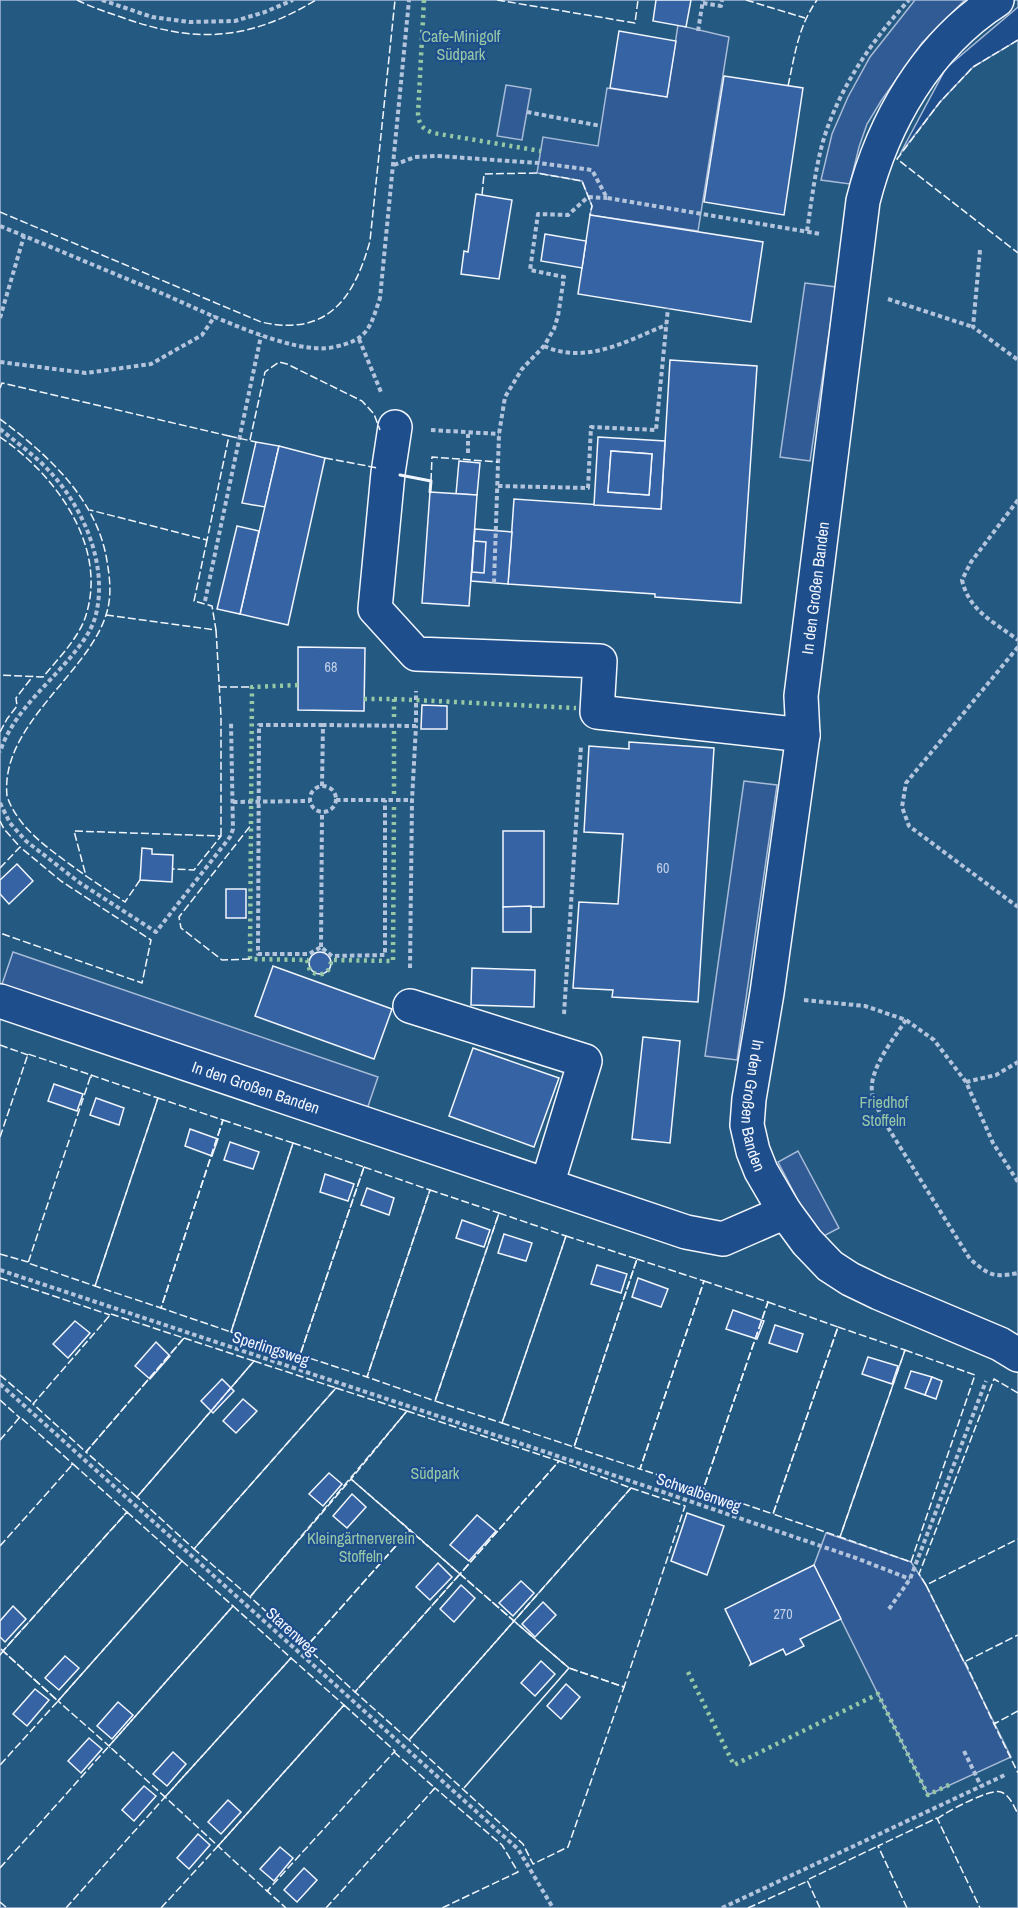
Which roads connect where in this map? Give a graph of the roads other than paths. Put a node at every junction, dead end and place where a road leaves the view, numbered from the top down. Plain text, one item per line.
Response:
1 (997, 0) edge
2 (395, 427) road end
3 (803, 735) junction
4 (0, 1001) edge
5 (410, 1006) road end
6 (547, 1185) junction
7 (784, 1212) junction
8 (1009, 1349) edge

1 - 3 street, In den Großen Banden
2 - 3 street
3 - 7 street, In den Großen Banden
4 - 6 street, In den Großen Banden
5 - 6 street
6 - 7 street, In den Großen Banden
7 - 8 street, In den Großen Banden

